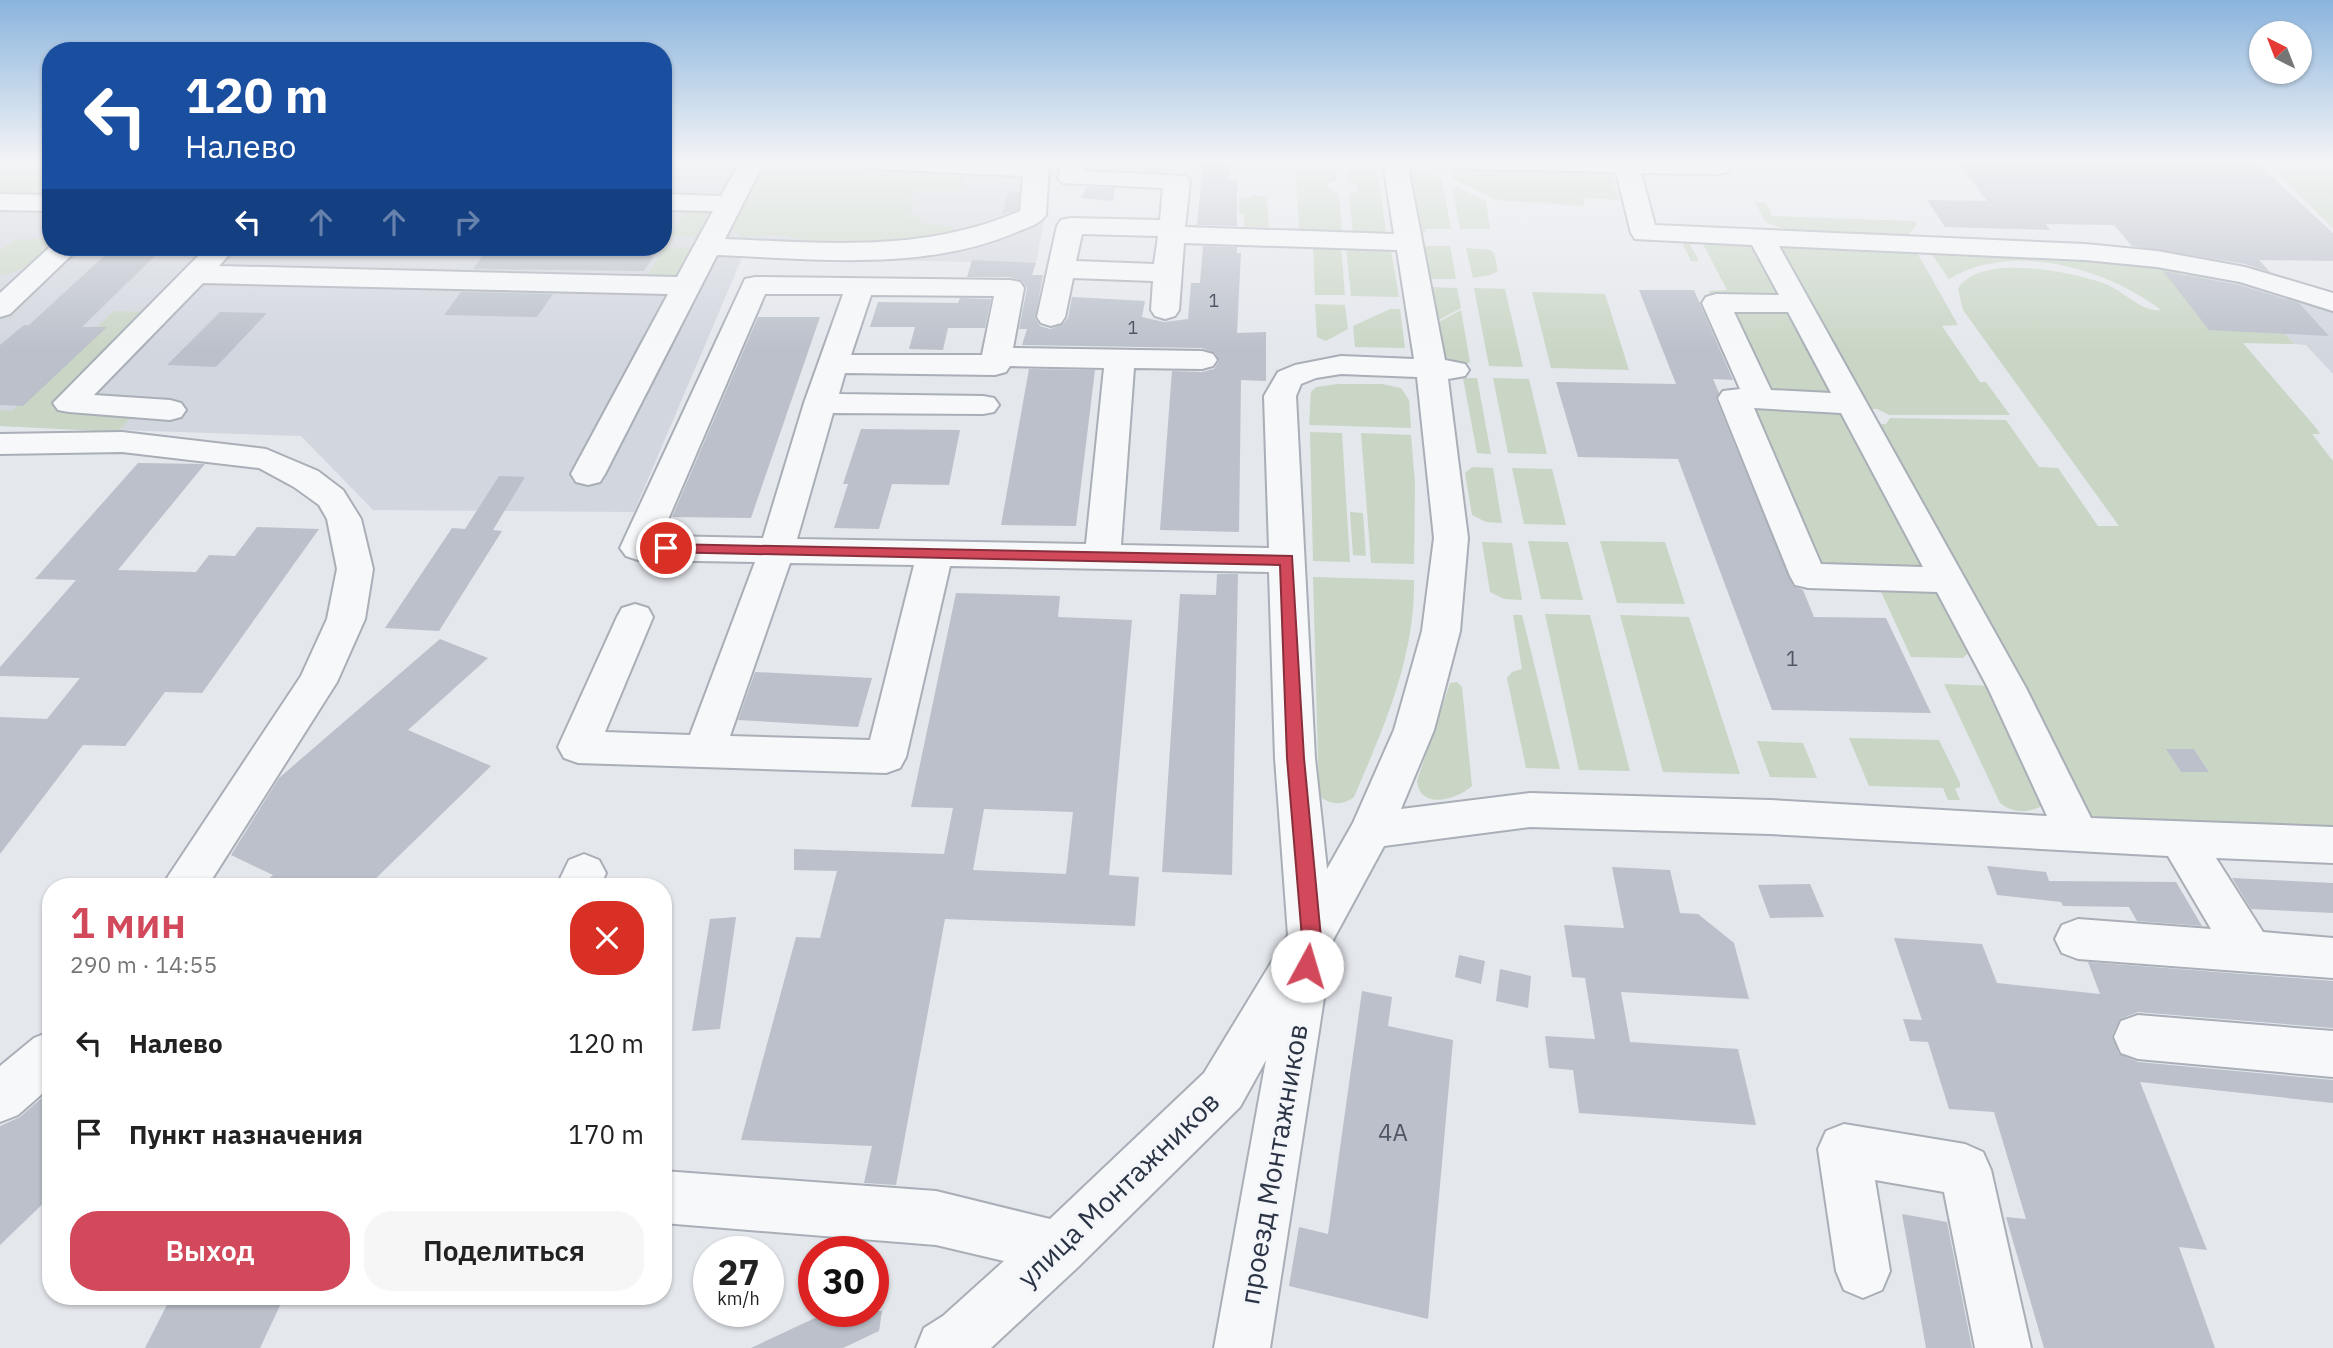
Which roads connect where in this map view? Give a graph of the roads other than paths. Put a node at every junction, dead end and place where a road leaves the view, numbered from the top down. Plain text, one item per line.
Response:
1 (718, 225) edge
2 (1014, 225) edge
3 (1173, 225) edge
4 (1405, 225) edge
5 (1642, 225) edge
6 (1172, 232) junction
7 (1761, 237) junction
8 (1408, 242) junction
9 (706, 247) junction
10 (56, 256) edge
11 (213, 256) edge
12 (1061, 269) junction
13 (1167, 272) junction
14 (195, 274) junction
15 (685, 286) junction
16 (860, 286) junction
17 (2333, 302) edge
18 (1798, 304) junction
19 (0, 308) edge
20 (1165, 310) dead end
21 (1051, 317) dead end
22 (996, 357) junction
23 (1121, 359) junction
24 (1202, 360) dead end
25 (834, 363) junction
26 (1442, 370) junction
27 (1760, 400) junction
28 (820, 403) junction
29 (1854, 404) junction
30 (983, 405) dead end
31 (170, 410) dead end
32 (0, 444) edge
33 (588, 474) dead end
34 (777, 549) junction
35 (935, 553) junction
36 (1102, 556) junction
37 (1287, 560) junction
38 (1947, 580) junction
39 (635, 617) dead end
40 (704, 751) junction
41 (1371, 830) junction
42 (2078, 835) junction
43 (2182, 840) junction
44 (2333, 845) edge
45 (189, 878) edge
46 (1311, 938) junction
47 (2078, 939) dead end
48 (2250, 952) junction
49 (2333, 958) edge
50 (2138, 1037) dead end
51 (2333, 1054) edge
52 (42, 1062) edge
53 (0, 1098) edge
54 (672, 1198) edge
55 (1059, 1248) junction
56 (1863, 1271) dead end
57 (944, 1348) edge
58 (1242, 1348) edge
59 (2003, 1348) edge

1 - 9 street
2 - 9 street
3 - 6 street
4 - 8 street, улица Монтажников
5 - 7 street
6 - 8 street
6 - 12 street
6 - 13 street
7 - 17 street
7 - 18 street
8 - 26 street, улица Монтажников
9 - 15 street
10 - 19 street
11 - 14 street
12 - 13 street
12 - 21 street
13 - 20 street
14 - 15 street
14 - 31 street
15 - 33 street
16 - 22 street
16 - 25 street
16 - 34 street
18 - 27 street
18 - 29 street
22 - 23 street
22 - 25 street
23 - 24 street
23 - 36 street
25 - 28 street
26 - 37 street
26 - 41 street, улица Монтажников
27 - 29 street
27 - 38 street
28 - 30 street
28 - 34 street
29 - 38 street
32 - 45 street
34 - 35 street
34 - 40 street
35 - 36 street
35 - 40 street
36 - 37 street
37 - 46 street
38 - 42 street
39 - 40 street
41 - 42 street
41 - 46 street, улица Монтажников
42 - 43 street
43 - 44 street
43 - 48 street
46 - 55 street, улица Монтажников
46 - 58 street, проезд Монтажников
47 - 48 street
48 - 49 street
50 - 51 street
52 - 53 street
54 - 55 street
55 - 57 street, улица Монтажников
56 - 59 street

